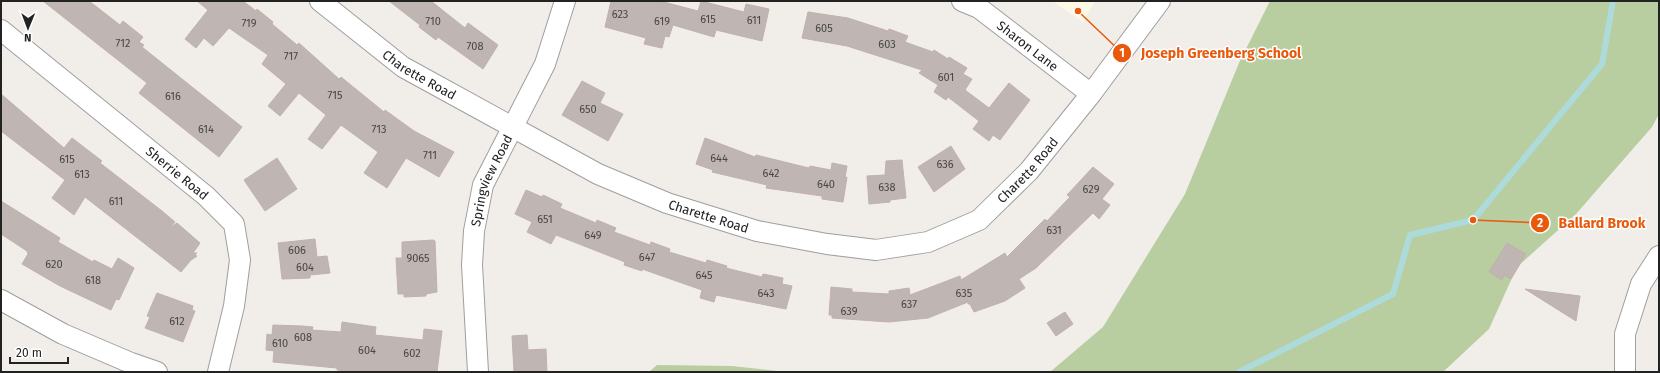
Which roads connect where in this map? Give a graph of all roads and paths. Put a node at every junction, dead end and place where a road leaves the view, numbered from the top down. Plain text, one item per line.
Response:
1 (320, 1) edge
2 (565, 1) edge
3 (962, 1) edge
4 (1160, 1) edge
5 (1, 30) edge
6 (1091, 94) junction
7 (511, 127) junction
8 (1659, 256) edge
9 (1, 300) edge
10 (157, 372) edge
11 (218, 372) edge
12 (478, 372) edge
13 (1625, 372) edge

1 - 7 street, Charette Road
2 - 7 street, Springview Road
3 - 6 street, Sharon Lane
4 - 6 street, Charette Road
5 - 11 street, Sherrie Road
6 - 7 street, Charette Road
7 - 12 street, Springview Road
8 - 13 street
9 - 10 street

